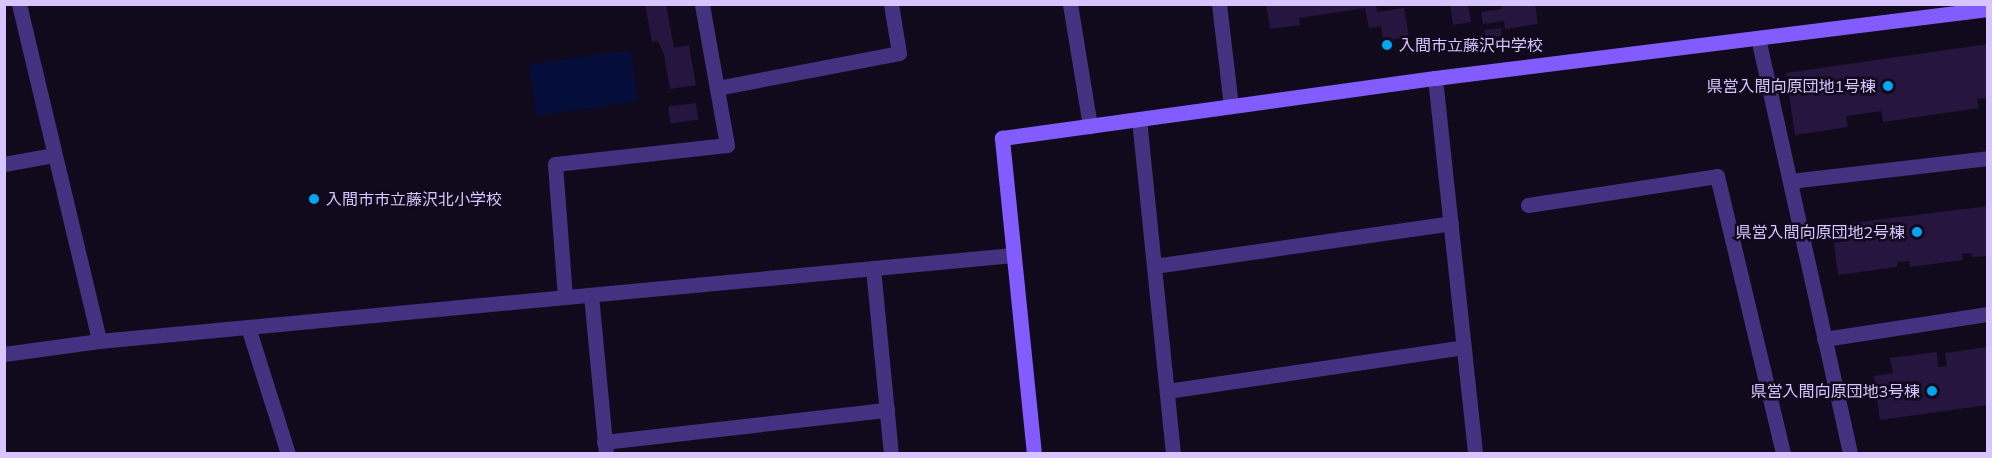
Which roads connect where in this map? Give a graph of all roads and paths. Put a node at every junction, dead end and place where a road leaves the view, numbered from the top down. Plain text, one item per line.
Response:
1 (19, 4) edge
2 (702, 4) edge
3 (891, 4) edge
4 (1070, 4) edge
5 (1219, 4) edge
6 (1958, 9) edge
7 (1988, 9) edge
8 (1758, 38) junction
9 (1435, 78) junction
10 (717, 88) junction
11 (1231, 106) junction
12 (1139, 119) junction
13 (1090, 126) junction
14 (54, 154) junction
15 (1988, 158) edge
16 (4, 164) edge
17 (1790, 181) junction
18 (1528, 205) dead end
19 (1451, 223) junction
20 (1013, 255) junction
21 (1154, 266) junction
22 (873, 268) junction
23 (591, 295) junction
24 (564, 297) junction
25 (1988, 314) edge
26 (248, 327) junction
27 (1824, 339) junction
28 (99, 341) junction
29 (1464, 347) junction
30 (4, 354) edge
31 (1167, 391) junction
32 (887, 410) junction
33 (605, 448) edge
34 (288, 453) edge
35 (891, 453) edge
36 (1034, 453) edge
37 (1173, 453) edge
38 (1475, 453) edge
39 (1783, 453) edge
40 (1850, 453) edge

1 - 14 street
2 - 10 street
3 - 10 street
4 - 13 street
5 - 11 street
6 - 7 street
6 - 8 street
8 - 9 street
8 - 17 street
9 - 11 street
9 - 19 street
10 - 24 street
11 - 12 street
12 - 13 street
12 - 21 street
13 - 20 street
14 - 16 street
14 - 28 street
15 - 17 street
17 - 27 street
18 - 39 street
19 - 21 street
19 - 29 street
20 - 22 street
20 - 36 street
21 - 31 street
22 - 23 street
22 - 32 street
23 - 24 street
23 - 33 street
24 - 26 street
25 - 27 street
26 - 28 street
26 - 34 street
27 - 40 street
28 - 30 street
29 - 31 street
29 - 38 street
31 - 37 street
32 - 33 street
32 - 35 street

